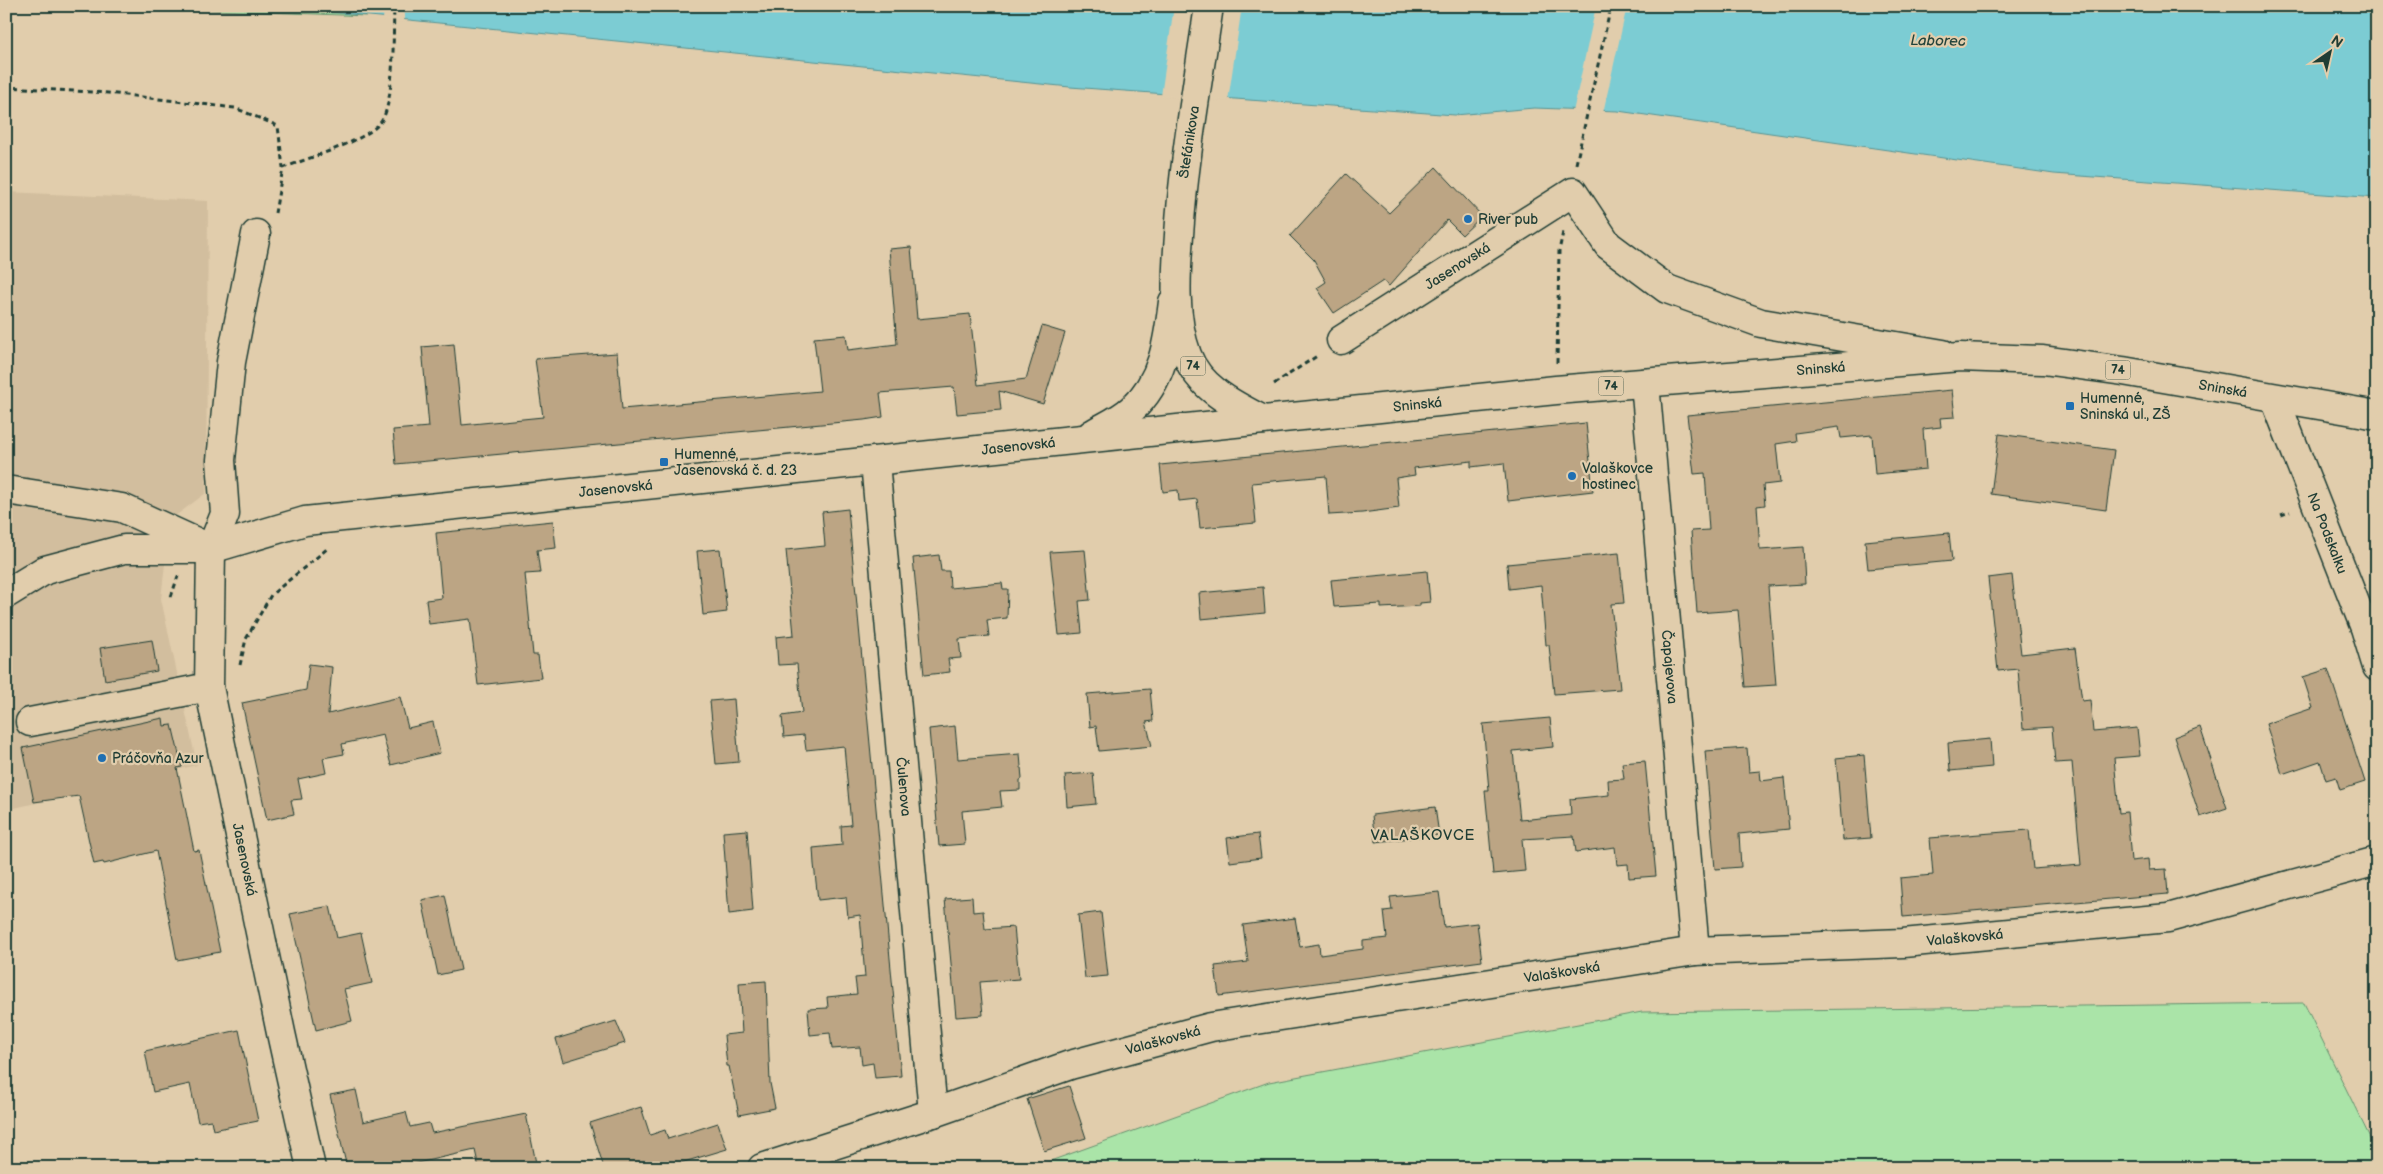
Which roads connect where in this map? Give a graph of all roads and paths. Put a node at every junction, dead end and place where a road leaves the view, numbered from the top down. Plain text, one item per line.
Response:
1 (394, 6) edge
2 (1209, 6) edge
3 (1611, 6) edge
4 (6, 87) edge
5 (1577, 160) dead end
6 (1573, 192) junction
7 (256, 234) dead end
8 (1176, 278) junction
9 (1341, 340) joint
10 (1960, 357) junction
11 (1557, 368) dead end
12 (1644, 383) junction
13 (1274, 384) dead end
14 (2275, 399) junction
15 (2377, 415) edge
16 (1263, 420) junction
17 (1084, 438) junction
18 (875, 462) junction
19 (6, 490) edge
20 (335, 542) dead end
21 (211, 549) junction
22 (6, 594) edge
23 (239, 667) dead end
24 (2377, 667) edge
25 (209, 687) junction
26 (30, 722) dead end
27 (2377, 861) edge
28 (1695, 951) junction
29 (933, 1113) junction
30 (311, 1168) edge
31 (762, 1168) edge

1 - 4 path
2 - 8 street, Štefánikova / 74
3 - 5 path
6 - 9 street, Jasenovská
6 - 10 street
6 - 11 path
7 - 21 street
8 - 16 street, 74
8 - 17 street
9 - 13 path
10 - 12 street, Sninská / 74
10 - 14 street, Sninská / 74
12 - 16 street, Sninská / 74
12 - 28 street, Čapajevova
14 - 15 street, Sninská / 74
14 - 24 street, Na Podskalku
16 - 17 street, Jasenovská
17 - 18 street, Jasenovská
18 - 21 street, Jasenovská
18 - 29 street, Čulenova
19 - 21 street
20 - 23 path
21 - 22 street, Jasenovská
21 - 25 street, Jasenovská
25 - 26 street
25 - 30 street, Jasenovská
27 - 28 street, Valaškovská
28 - 29 street, Valaškovská
29 - 31 street, Valaškovská

